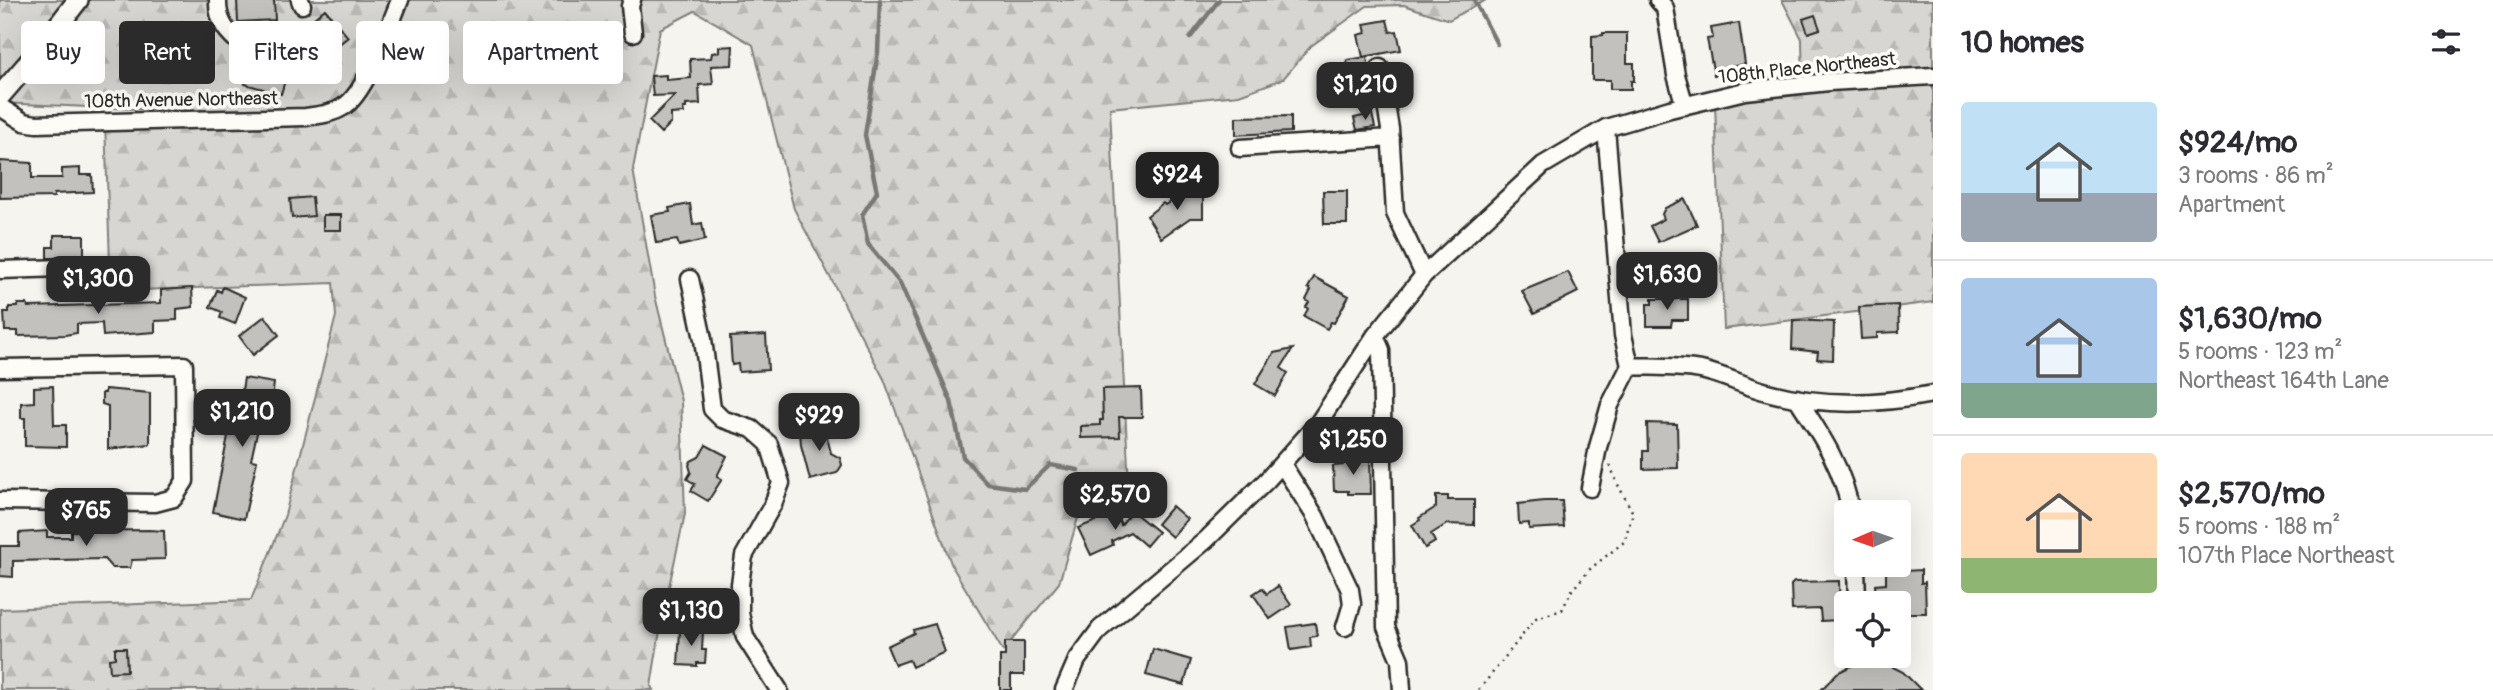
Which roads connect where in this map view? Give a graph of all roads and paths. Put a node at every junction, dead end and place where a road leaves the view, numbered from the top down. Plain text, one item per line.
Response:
1 (78, 0) edge
2 (218, 0) edge
3 (400, 0) edge
4 (632, 0) edge
5 (1658, 0) edge
6 (229, 33) edge
7 (633, 33) dead end
8 (1380, 68) dead end
9 (1933, 76) edge
10 (0, 96) edge
11 (1685, 106) junction
12 (0, 107) edge
13 (1606, 128) junction
14 (1391, 138) junction
15 (1240, 148) dead end
16 (64, 268) dead end
17 (0, 270) edge
18 (1424, 275) junction
19 (690, 279) dead end
20 (1375, 336) junction
21 (1630, 366) junction
22 (0, 368) edge
23 (1933, 394) edge
24 (1797, 398) junction
25 (1601, 437) junction
26 (1282, 464) junction
27 (1590, 488) dead end
28 (1850, 500) edge
29 (0, 501) edge
30 (1345, 628) dead end
31 (779, 690) edge
32 (1064, 690) edge
33 (1402, 690) edge
34 (1479, 690) edge

1 - 10 main road
2 - 6 street
3 - 12 street, 108th Avenue Northeast
4 - 7 street
5 - 11 street
8 - 14 street
9 - 11 street, 108th Place Northeast
11 - 13 street, 108th Place Northeast
13 - 18 street, 108th Place Northeast
13 - 21 street
14 - 15 street
14 - 18 street
16 - 17 street
18 - 20 street, 108th Place Northeast
19 - 31 street
20 - 26 street, 108th Place Northeast
20 - 33 street
21 - 24 street
21 - 25 street
22 - 29 street
23 - 24 street
24 - 28 street
25 - 27 street
25 - 34 path
26 - 30 street
26 - 32 street, 108th Place Northeast

